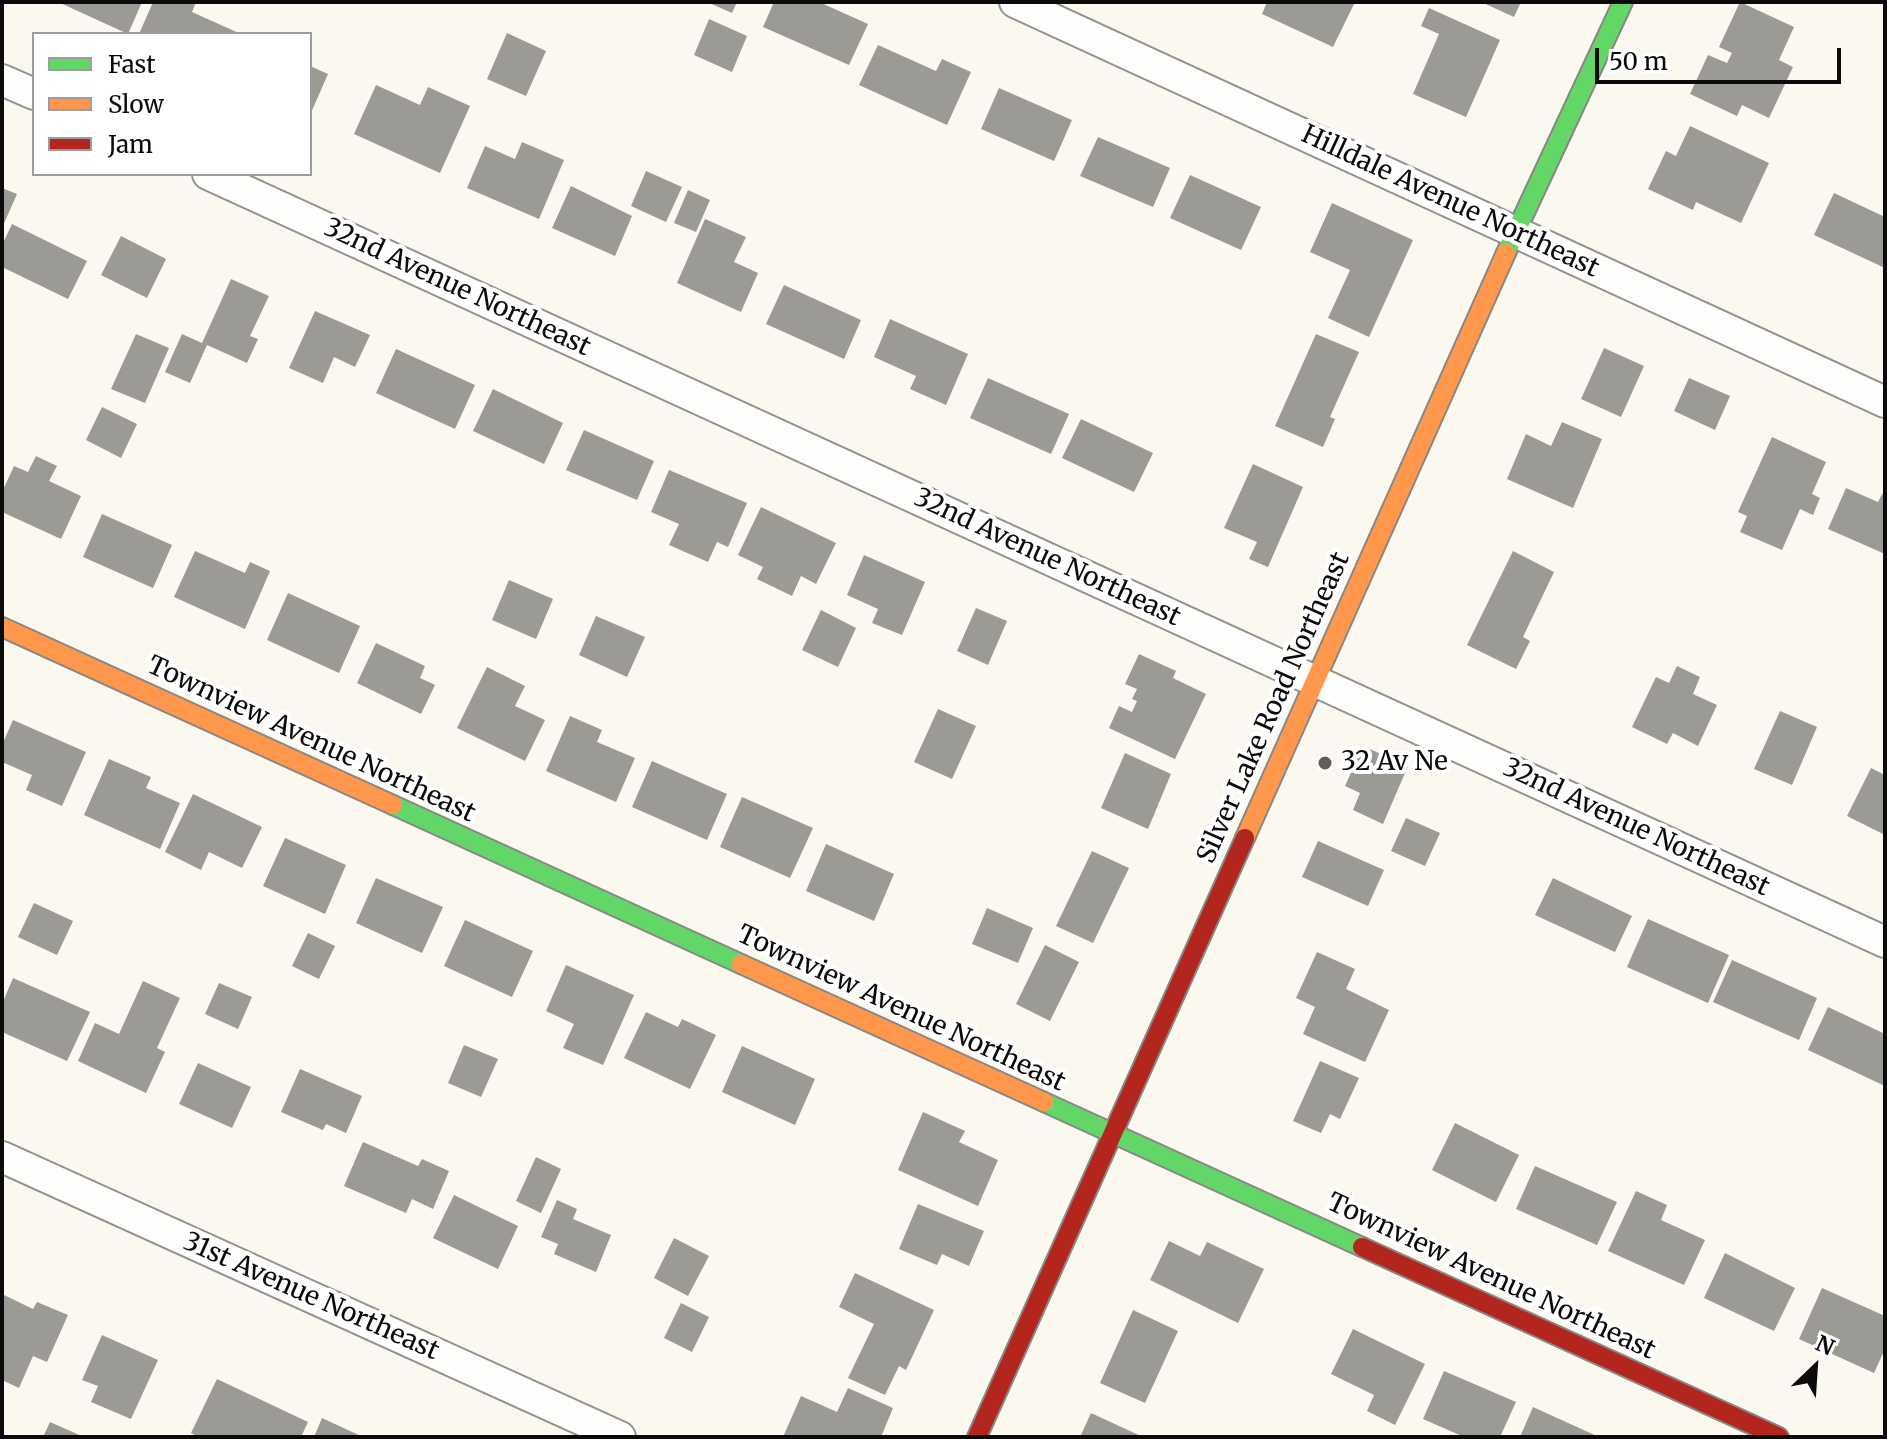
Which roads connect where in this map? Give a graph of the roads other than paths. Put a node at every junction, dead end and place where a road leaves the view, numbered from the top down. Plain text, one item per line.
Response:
1 (1015, 2) edge
2 (1623, 2) edge
3 (2, 80) edge
4 (32, 93) edge
5 (212, 176) edge
6 (1516, 232) junction
7 (1885, 402) edge
8 (2, 627) edge
9 (1315, 680) junction
10 (1885, 942) edge
11 (1112, 1133) junction
12 (2, 1157) edge
13 (620, 1437) edge
14 (977, 1437) edge
15 (1779, 1437) edge

1 - 6 street, Hilldale Avenue Northeast
2 - 6 street, Silver Lake Road Northeast
3 - 4 street
5 - 9 street, 32nd Avenue Northeast
6 - 7 street, Hilldale Avenue Northeast
6 - 9 street, Silver Lake Road Northeast
8 - 11 street, Townview Avenue Northeast
9 - 10 street, 32nd Avenue Northeast
9 - 11 street, Silver Lake Road Northeast
11 - 14 street, Silver Lake Road Northeast
11 - 15 street, Townview Avenue Northeast
12 - 13 street, 31st Avenue Northeast

